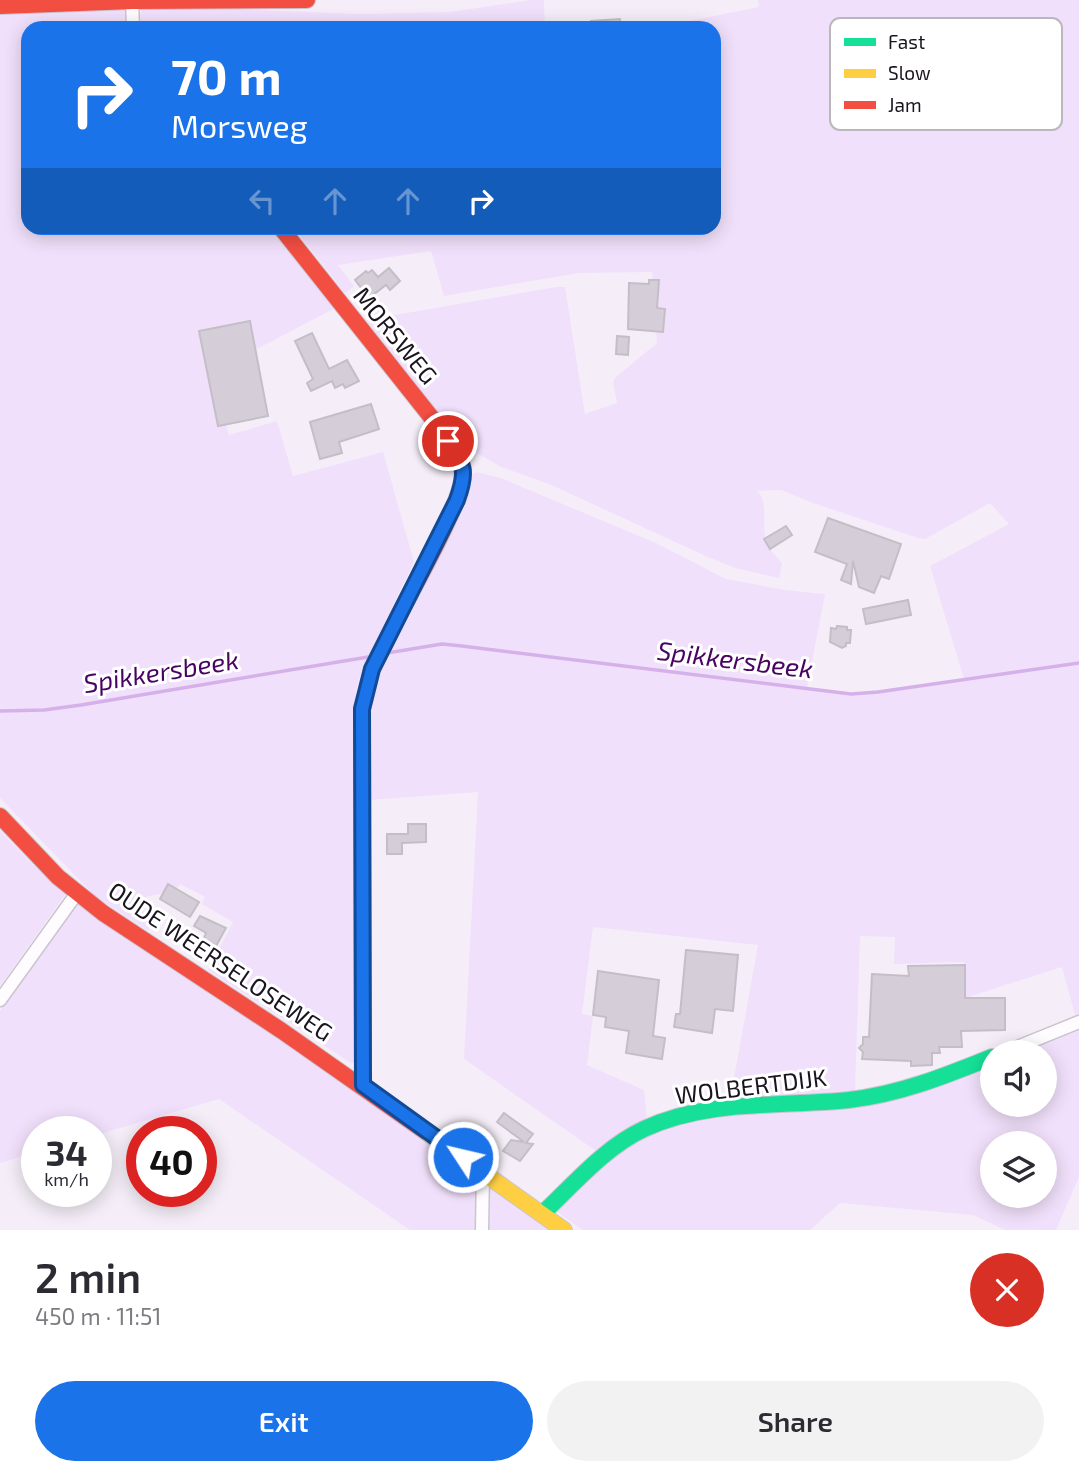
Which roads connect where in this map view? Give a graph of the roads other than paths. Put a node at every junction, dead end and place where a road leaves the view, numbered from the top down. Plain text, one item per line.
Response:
1 (132, 0) edge
2 (307, 0) edge
3 (0, 6) edge
4 (134, 21) edge
5 (287, 235) edge
6 (0, 816) edge
7 (77, 893) junction
8 (0, 1000) edge
9 (1079, 1022) edge
10 (1035, 1040) edge
11 (980, 1062) edge
12 (363, 1085) junction
13 (483, 1171) junction
14 (541, 1214) junction
15 (482, 1230) edge
16 (564, 1230) edge

1 - 2 street
1 - 3 street
1 - 4 street
5 - 12 street, MORSWEG
6 - 7 street, OUDE WEERSELOSEWEG
7 - 8 street
7 - 12 street, OUDE WEERSELOSEWEG
9 - 10 street
11 - 14 street, WOLBERTDIJK
12 - 13 street, OUDE WEERSELOSEWEG
13 - 14 street, OUDE WEERSELOSEWEG
13 - 15 street
14 - 16 street, OUDE WEERSELOSEWEG

